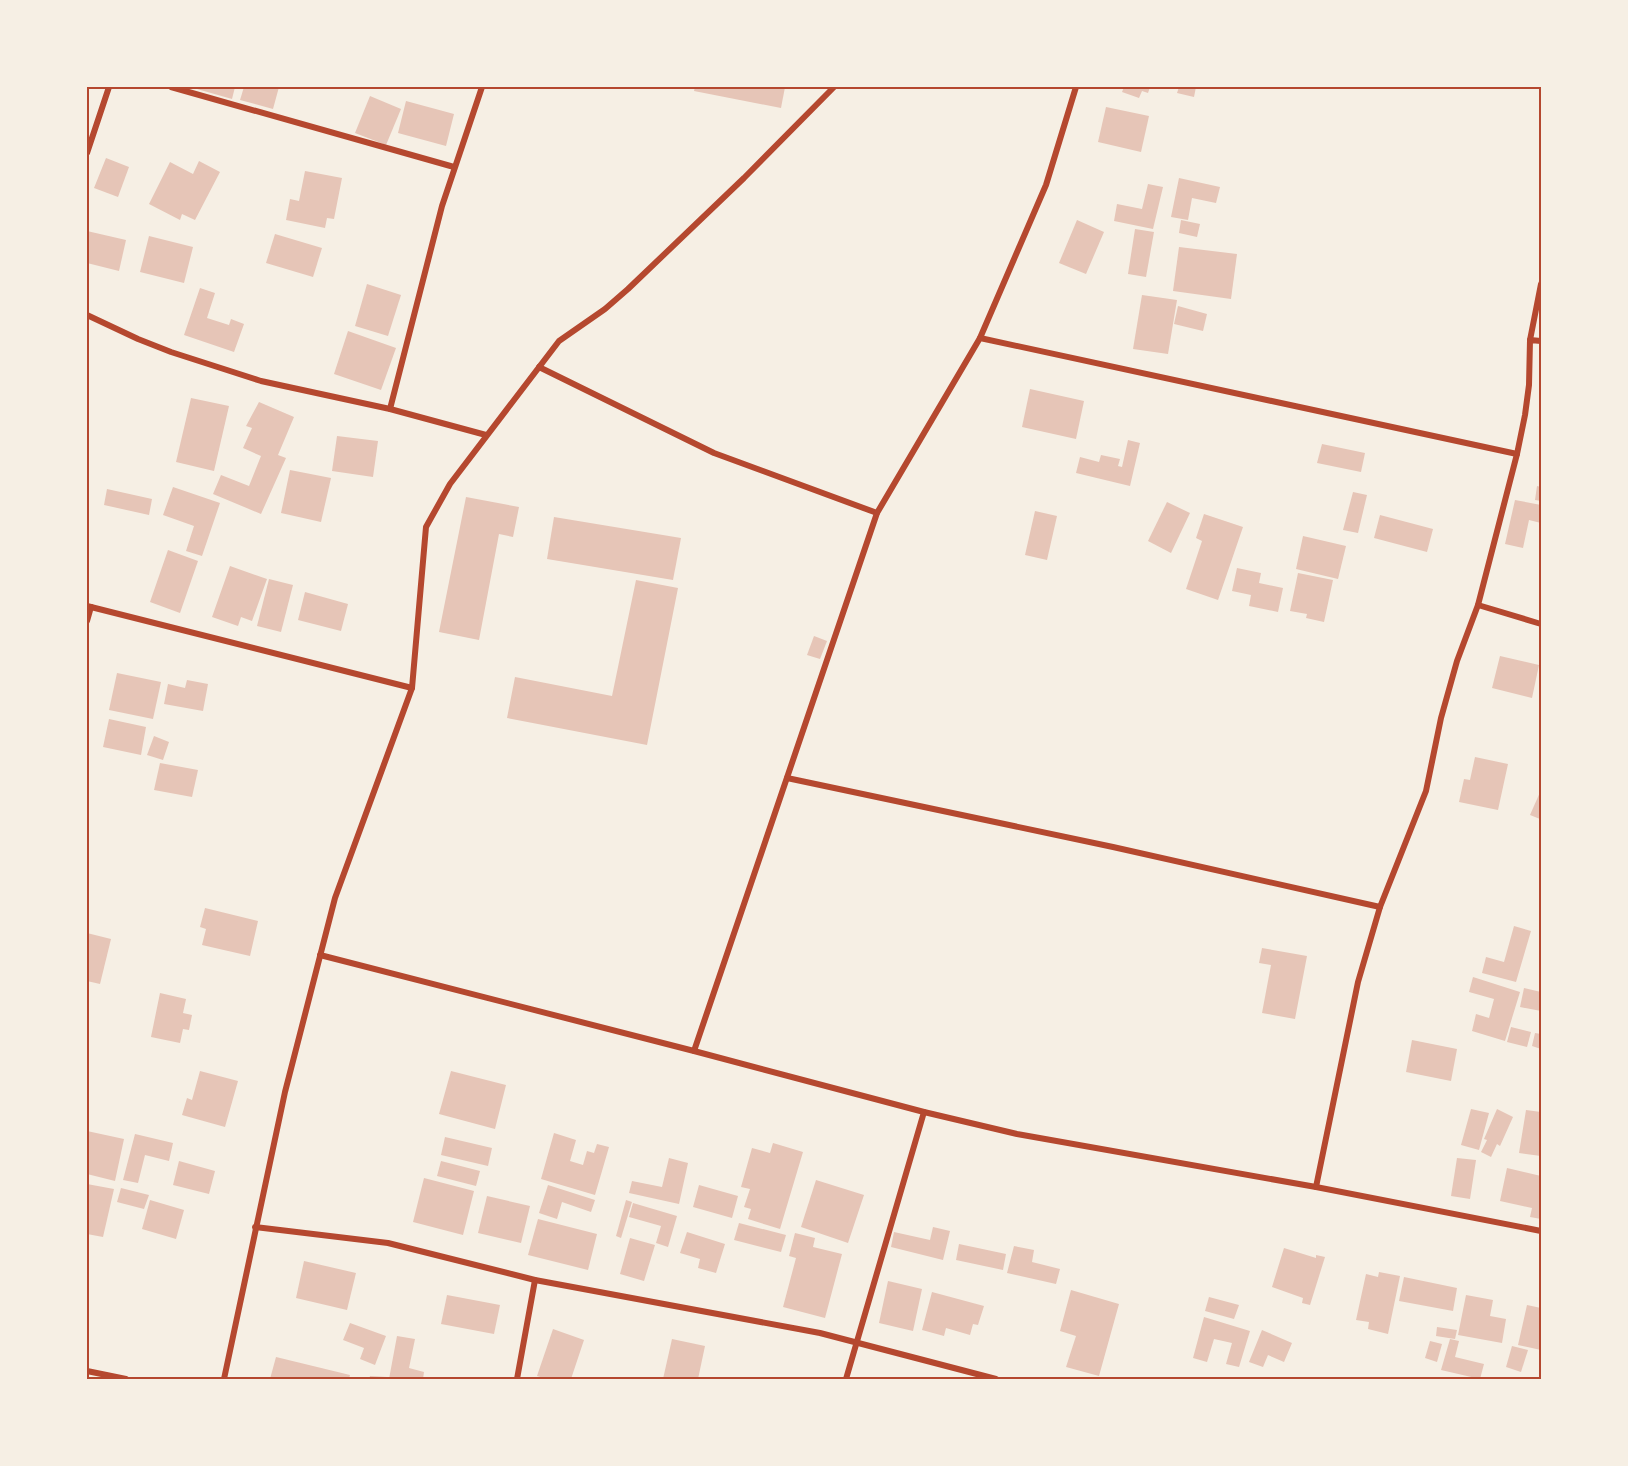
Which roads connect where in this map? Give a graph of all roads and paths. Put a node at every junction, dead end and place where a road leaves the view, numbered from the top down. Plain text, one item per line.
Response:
1 (109, 87) edge
2 (171, 87) edge
3 (482, 87) edge
4 (834, 87) edge
5 (1076, 87) edge
6 (87, 153) edge
7 (454, 167) junction
8 (1541, 284) edge
9 (87, 315) edge
10 (980, 338) junction
11 (1530, 340) junction
12 (1541, 341) edge
13 (538, 367) junction
14 (390, 409) junction
15 (486, 435) junction
16 (1517, 454) junction
17 (877, 513) junction
18 (1478, 605) junction
19 (89, 607) edge
20 (87, 621) edge
21 (1541, 624) edge
22 (412, 688) junction
23 (787, 778) junction
24 (1380, 907) junction
25 (320, 955) junction
26 (694, 1051) junction
27 (924, 1112) junction
28 (1316, 1187) junction
29 (255, 1227) junction
30 (1541, 1231) edge
31 (535, 1280) junction
32 (858, 1343) junction
33 (87, 1371) edge
34 (126, 1379) edge
35 (224, 1379) edge
36 (517, 1379) edge
37 (846, 1379) edge
38 (996, 1379) edge

1 - 6 street
2 - 7 street
3 - 7 street
4 - 13 street
5 - 10 street
7 - 14 street
8 - 11 street
9 - 14 street
10 - 16 street
10 - 17 street
11 - 12 street
11 - 16 street
13 - 15 street
13 - 17 street
14 - 15 street
15 - 22 street
16 - 18 street
17 - 23 street
18 - 21 street
18 - 24 street
19 - 20 street
19 - 22 street
22 - 25 street
23 - 24 street
23 - 26 street
24 - 28 street
25 - 26 street
25 - 29 street
26 - 27 street
27 - 28 street
27 - 32 street
28 - 30 street
29 - 31 street
29 - 35 street
31 - 32 street
31 - 36 street
32 - 37 street
32 - 38 street
33 - 34 street

